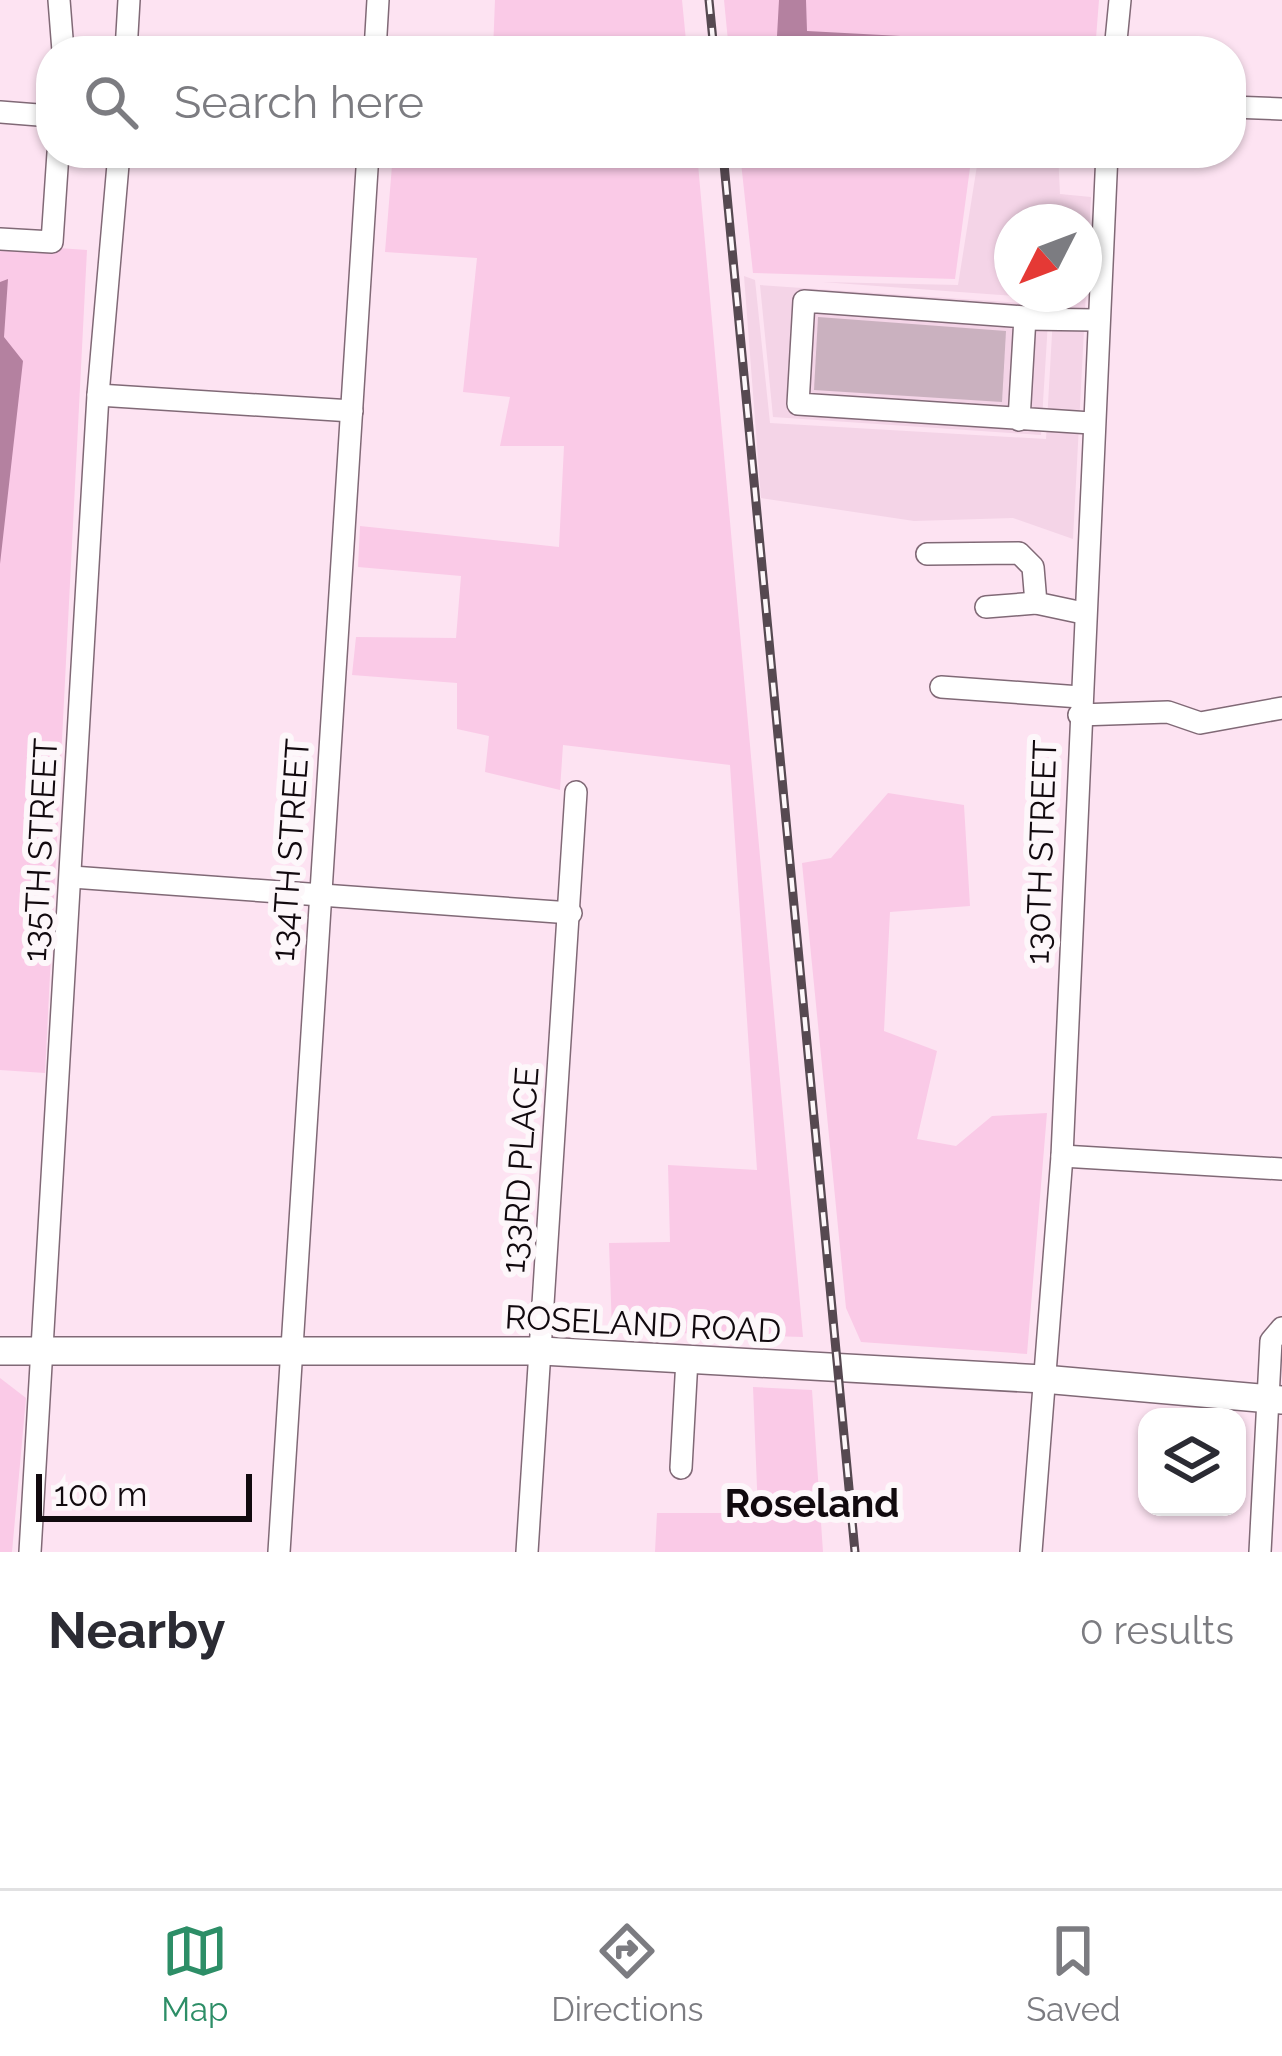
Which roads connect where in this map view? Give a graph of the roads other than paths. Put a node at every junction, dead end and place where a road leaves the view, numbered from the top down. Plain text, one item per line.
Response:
1 (58, 0) edge
2 (129, 0) edge
3 (378, 0) edge
4 (1120, 0) edge
5 (62, 36) edge
6 (127, 36) edge
7 (376, 36) edge
8 (1116, 36) edge
9 (1246, 108) edge
10 (1282, 109) edge
11 (0, 112) edge
12 (36, 115) edge
13 (57, 168) edge
14 (118, 168) edge
15 (367, 168) edge
16 (1106, 168) edge
17 (0, 238) edge
18 (1025, 319) junction
19 (1095, 320) junction
20 (98, 394) junction
21 (352, 411) junction
22 (1019, 420) junction
23 (1091, 423) junction
24 (927, 554) dead end
25 (1036, 603) junction
26 (986, 607) dead end
27 (1083, 613) junction
28 (941, 687) dead end
29 (1080, 706) junction
30 (1282, 708) edge
31 (576, 792) dead end
32 (72, 877) junction
33 (320, 894) junction
34 (571, 913) junction
35 (1062, 1156) junction
36 (1282, 1168) edge
37 (1282, 1328) edge
38 (0, 1351) edge
39 (542, 1351) junction
40 (42, 1352) junction
41 (291, 1353) junction
42 (687, 1359) junction
43 (1043, 1379) junction
44 (1276, 1399) edge
45 (681, 1468) dead end
46 (30, 1552) edge
47 (279, 1552) edge
48 (527, 1552) edge
49 (1030, 1552) edge
50 (1260, 1552) edge

1 - 5 street
2 - 6 street
3 - 7 street
4 - 8 street
9 - 10 street
11 - 12 street
13 - 17 street
14 - 20 street, 135TH STREET
15 - 21 street, 134TH STREET
16 - 19 street, 130TH STREET
18 - 19 street
18 - 22 street
18 - 22 street
19 - 23 street, 130TH STREET
20 - 21 street
20 - 32 street, 135TH STREET
21 - 33 street, 134TH STREET
22 - 23 street
23 - 27 street, 130TH STREET
24 - 25 street
25 - 26 street
25 - 27 street
27 - 29 street, 130TH STREET
28 - 29 street
29 - 30 street
29 - 35 street, 130TH STREET
31 - 34 street, 133RD PLACE
32 - 33 street
32 - 40 street, 135TH STREET
33 - 34 street
33 - 41 street, 134TH STREET
34 - 39 street, 133RD PLACE
35 - 36 street
35 - 43 street, 130TH STREET
37 - 44 street
38 - 40 main road, ROSELAND ROAD
39 - 41 main road, ROSELAND ROAD
39 - 42 main road, ROSELAND ROAD
39 - 48 street, 133RD PLACE
40 - 41 main road, ROSELAND ROAD
40 - 46 street, 135TH STREET
41 - 47 street, 134TH STREET
42 - 43 main road, ROSELAND ROAD
42 - 45 street
43 - 44 main road, ROSELAND ROAD
43 - 49 street, 130TH STREET
44 - 50 street

